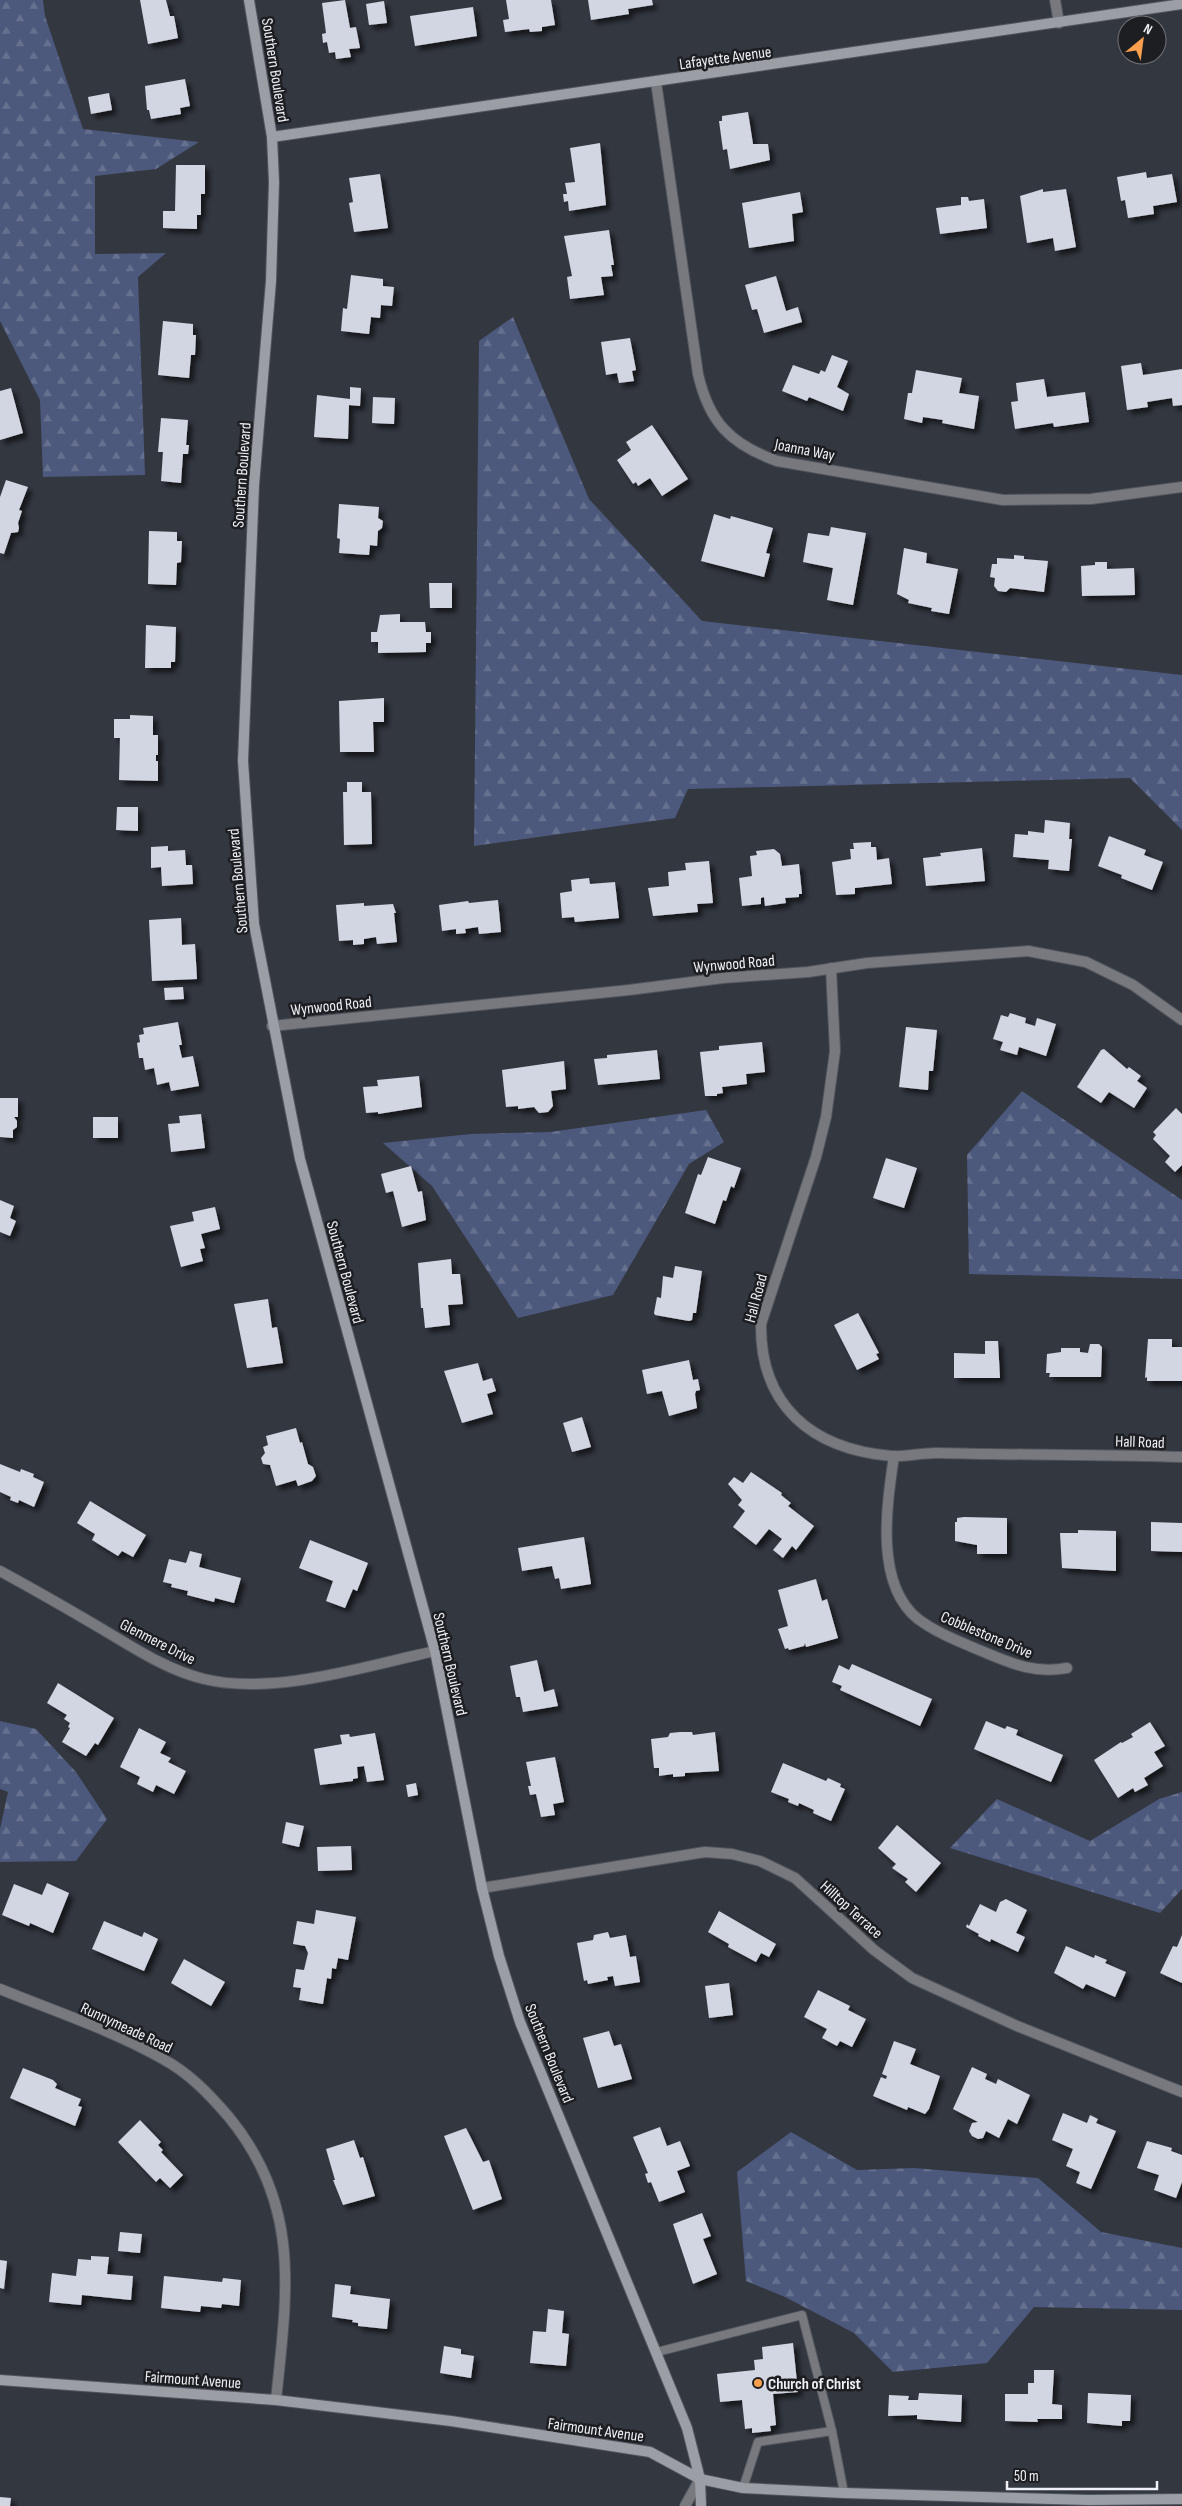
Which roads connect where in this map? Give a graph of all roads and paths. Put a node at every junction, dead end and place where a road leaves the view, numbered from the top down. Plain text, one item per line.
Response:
1 (248, 0) edge
2 (1055, 0) edge
3 (1182, 4) edge
4 (1059, 23) junction
5 (656, 82) junction
6 (272, 138) junction
7 (1182, 487) edge
8 (831, 968) junction
9 (1182, 1020) edge
10 (272, 1026) junction
11 (894, 1456) junction
12 (1182, 1457) edge
13 (0, 1572) edge
14 (435, 1651) junction
15 (1067, 1668) dead end
16 (482, 1888) junction
17 (0, 1989) edge
18 (1182, 2092) edge
19 (657, 2352) junction
20 (0, 2380) edge
21 (276, 2400) junction
22 (832, 2431) junction
23 (700, 2479) junction
24 (743, 2488) junction
25 (844, 2493) junction
26 (1182, 2499) edge
27 (685, 2506) edge
28 (702, 2506) edge

1 - 6 main road, Southern Boulevard
2 - 4 street
3 - 4 main road, Lafayette Avenue
4 - 5 main road, Lafayette Avenue
5 - 6 main road, Lafayette Avenue
5 - 7 street, Joanna Way
6 - 10 main road, Southern Boulevard
8 - 9 street, Wynwood Road
8 - 10 street, Wynwood Road
8 - 11 street, Hall Road
10 - 14 main road, Southern Boulevard
11 - 12 street, Hall Road
11 - 15 street, Cobblestone Drive
13 - 14 street, Glenmere Drive
14 - 16 main road, Southern Boulevard
16 - 18 street, Hilltop Terrace
16 - 19 main road, Southern Boulevard
17 - 21 street, Runnymeade Road
19 - 22 lane
19 - 23 main road, Southern Boulevard
20 - 21 main road, Fairmount Avenue
21 - 23 main road, Fairmount Avenue
22 - 24 lane
22 - 25 lane
23 - 24 main road, Fairmount Avenue
23 - 27 street
23 - 28 main road, Southern Boulevard
24 - 25 main road, Fairmount Avenue
25 - 26 main road, Fairmount Avenue

